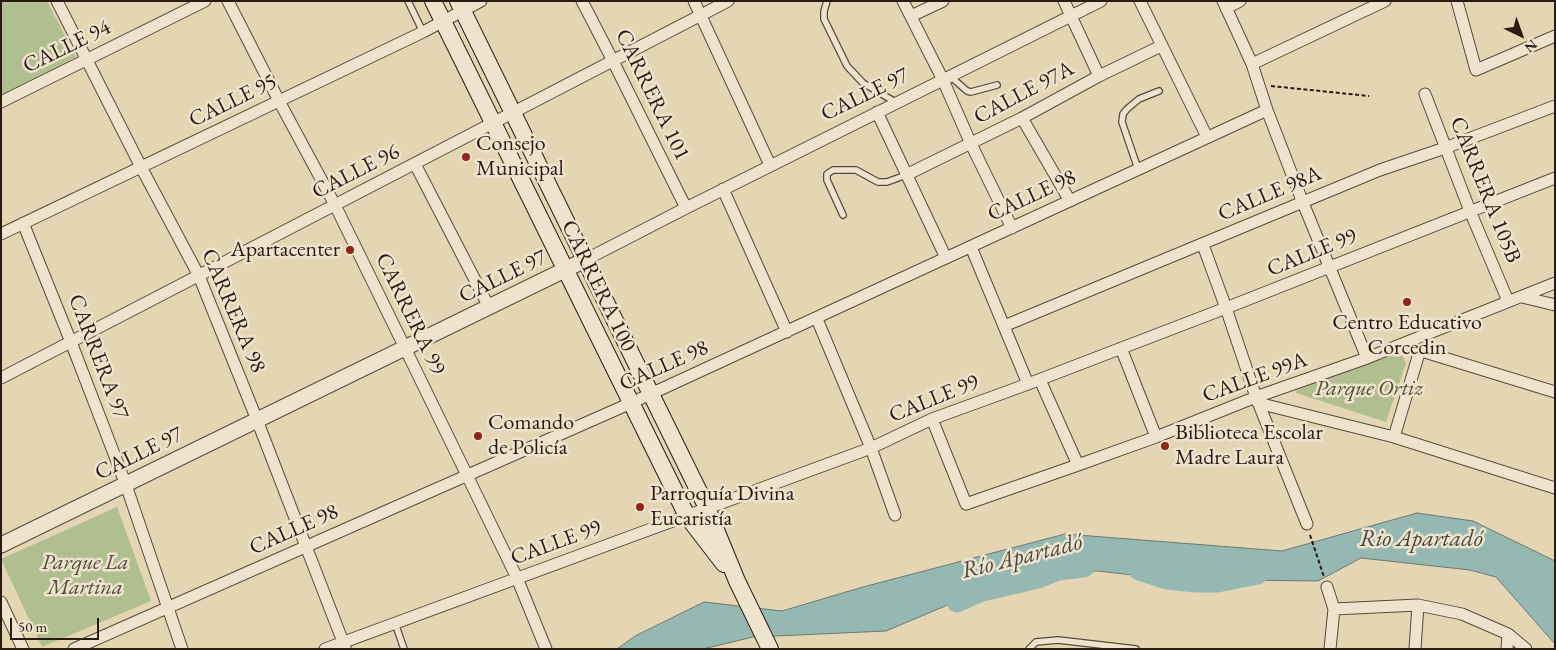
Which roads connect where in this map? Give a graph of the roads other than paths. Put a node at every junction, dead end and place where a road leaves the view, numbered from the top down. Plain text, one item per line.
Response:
1 (57, 1) edge
2 (205, 1) edge
3 (228, 1) edge
4 (408, 1) edge
5 (433, 1) edge
6 (481, 1) edge
7 (582, 1) edge
8 (694, 1) edge
9 (728, 1) edge
10 (827, 1) edge
11 (904, 1) edge
12 (943, 1) edge
13 (1064, 1) edge
14 (1101, 1) edge
15 (1140, 1) edge
16 (1240, 1) edge
17 (1385, 1) edge
18 (1457, 1) edge
19 (1224, 5) edge
20 (460, 6) edge
21 (702, 15) junction
22 (911, 16) junction
23 (1072, 16) junction
24 (443, 21) junction
25 (423, 32) junction
26 (1555, 36) edge
27 (1161, 46) junction
28 (87, 59) junction
29 (613, 61) junction
30 (1252, 64) junction
31 (1099, 76) junction
32 (947, 78) junction
33 (997, 85) dead end
34 (1159, 91) dead end
35 (1425, 94) dead end
36 (278, 101) junction
37 (1, 102) edge
38 (897, 103) junction
39 (1555, 106) edge
40 (1267, 110) junction
41 (877, 112) junction
42 (513, 113) junction
43 (1022, 118) junction
44 (493, 123) junction
45 (1208, 137) junction
46 (971, 144) junction
47 (1445, 148) junction
48 (415, 164) junction
49 (770, 165) junction
50 (141, 167) junction
51 (1138, 169) junction
52 (906, 175) junction
53 (1555, 178) edge
54 (723, 189) junction
55 (1070, 201) junction
56 (1303, 202) junction
57 (335, 205) junction
58 (686, 208) junction
59 (1470, 211) junction
60 (842, 215) dead end
61 (23, 223) junction
62 (1012, 228) junction
63 (1, 234) edge
64 (1202, 245) junction
65 (971, 247) junction
66 (946, 258) junction
67 (585, 260) junction
68 (1329, 268) junction
69 (566, 270) junction
70 (199, 276) junction
71 (1555, 283) edge
72 (1522, 297) junction
73 (1508, 301) junction
74 (1555, 306) edge
75 (489, 308) junction
76 (1226, 308) junction
77 (817, 319) junction
78 (1004, 326) junction
79 (787, 332) junction
80 (71, 342) junction
81 (1402, 345) junction
82 (406, 348) junction
83 (1122, 348) junction
84 (1420, 350) junction
85 (1367, 358) junction
86 (1, 378) edge
87 (1040, 380) junction
88 (1028, 384) junction
89 (1555, 392) edge
90 (651, 394) junction
91 (1257, 400) junction
92 (631, 403) junction
93 (932, 419) junction
94 (257, 420) junction
95 (1156, 437) junction
96 (1394, 437) junction
97 (871, 448) junction
98 (1078, 465) junction
99 (466, 476) junction
100 (126, 485) junction
101 (1555, 488) edge
102 (707, 508) junction
103 (895, 515) dead end
104 (687, 516) junction
105 (1308, 529) road end
106 (1, 545) edge
107 (306, 546) junction
108 (517, 578) junction
109 (737, 581) junction
110 (1327, 587) road end
111 (1, 602) edge
112 (1418, 605) junction
113 (169, 607) junction
114 (1334, 609) junction
115 (395, 623) junction
116 (1508, 634) junction
117 (344, 645) edge
118 (23, 649) edge
119 (74, 649) edge
120 (182, 649) edge
121 (325, 649) edge
122 (404, 649) edge
123 (546, 649) edge
124 (770, 649) edge
125 (1029, 649) edge
126 (1136, 649) edge
127 (1330, 649) edge
128 (1415, 649) edge
129 (1507, 649) edge
130 (1526, 649) edge

1 - 28 street, CARRERA 98
2 - 28 street, CALLE 94
3 - 36 street, CARRERA 99
4 - 25 lane
5 - 24 main road, CARRERA 100
6 - 20 street, CALLE 95
7 - 29 street, CARRERA 101
8 - 21 street
9 - 21 street, CALLE 96
10 - 38 lane
11 - 22 street
12 - 22 street
13 - 23 street
14 - 23 street, CALLE 97
15 - 27 street
16 - 19 street
17 - 30 street
18 - 26 street
19 - 30 street
20 - 24 street, CALLE 95
20 - 42 main road, CARRERA 100
21 - 29 street, CALLE 96
21 - 49 street
22 - 32 street
23 - 31 street
23 - 32 street, CALLE 97
24 - 25 street, CALLE 95
24 - 44 main road, CARRERA 100
25 - 36 street, CALLE 95
27 - 31 street, CALLE 97A
27 - 45 street
28 - 37 street, CALLE 94
28 - 50 street, CARRERA 98
29 - 42 street, CALLE 96
29 - 58 street, CARRERA 101
30 - 40 street
31 - 43 street, CALLE 97A
32 - 33 lane
32 - 38 street, CALLE 97
32 - 46 street
34 - 51 lane
35 - 47 street, CARRERA 105B
36 - 50 street, CALLE 95
36 - 57 street, CARRERA 99
38 - 41 street, CALLE 97
39 - 47 street, CALLE 98A
40 - 45 street, CALLE 98
40 - 56 street
41 - 49 street, CALLE 97
41 - 52 street
42 - 44 street, CALLE 96
42 - 67 main road, CARRERA 100
43 - 46 street, CALLE 97A
43 - 55 street
44 - 48 street, CALLE 96
44 - 69 main road, CARRERA 100
45 - 51 street, CALLE 98
46 - 52 street, CALLE 97A
46 - 62 street
47 - 56 street, CALLE 98A
47 - 59 street, CARRERA 105B
48 - 57 street, CALLE 96
48 - 75 street
49 - 54 street, CALLE 97
50 - 61 street, CALLE 95
50 - 70 street, CARRERA 98
51 - 55 street, CALLE 98
52 - 60 lane
52 - 66 street
53 - 59 street, CALLE 99
54 - 58 street, CALLE 97
54 - 79 street
55 - 62 street, CALLE 98
56 - 64 street, CALLE 98A
56 - 68 street
57 - 70 street, CALLE 96
57 - 82 street, CARRERA 99
58 - 67 street, CALLE 97
59 - 68 street, CALLE 99
59 - 73 street, CARRERA 105B
61 - 63 street, CALLE 95
61 - 80 street, CARRERA 97
62 - 65 street, CALLE 98
64 - 76 street
64 - 78 street, CALLE 98A
65 - 66 street, CALLE 98
65 - 78 street
66 - 77 street, CALLE 98
67 - 69 street, CALLE 97
67 - 90 main road, CARRERA 100
68 - 76 street, CALLE 99
68 - 85 street
69 - 75 street, CALLE 97
69 - 92 main road, CARRERA 100
70 - 80 street, CALLE 96
70 - 94 street, CARRERA 98
71 - 72 street, CALLE 99A
72 - 73 street, CALLE 99A
72 - 74 street
73 - 81 street, CALLE 99A
75 - 82 street, CALLE 97
76 - 83 street, CALLE 99
76 - 91 street
77 - 79 street, CALLE 98
77 - 97 street
78 - 88 street
79 - 90 street, CALLE 98
80 - 86 street, CALLE 96
80 - 100 street, CARRERA 97
81 - 84 street
81 - 85 street, CALLE 99A
82 - 94 street, CALLE 97
82 - 99 street, CARRERA 99
83 - 87 street, CALLE 99
83 - 95 street
84 - 89 street
84 - 96 street
85 - 91 street, CALLE 99A
87 - 88 street, CALLE 99
87 - 98 street
88 - 93 street, CALLE 99
90 - 92 street, CALLE 98
90 - 102 main road, CARRERA 100
91 - 95 street, CALLE 99A
91 - 96 street
91 - 105 street
92 - 99 street, CALLE 98
92 - 104 main road, CARRERA 100
93 - 97 street, CALLE 99
93 - 98 street, CALLE 99A
94 - 100 street, CALLE 97
94 - 107 street, CARRERA 98
95 - 98 street, CALLE 99A
96 - 101 street
97 - 102 street, CALLE 99
97 - 103 street
99 - 107 street, CALLE 98
99 - 108 street, CARRERA 99
100 - 106 street, CALLE 97
100 - 113 street, CARRERA 97
102 - 104 street, CALLE 99
102 - 109 main road, CARRERA 100
104 - 108 street, CALLE 99
104 - 109 main road, CARRERA 100
107 - 113 street, CALLE 98
107 - 117 street, CARRERA 98
108 - 115 street, CALLE 99
108 - 123 street, CARRERA 99
109 - 124 main road, CARRERA 100
110 - 114 street
111 - 118 street
112 - 114 street
112 - 116 street
112 - 128 street
113 - 119 street, CALLE 98
113 - 120 street, CARRERA 97
114 - 127 street
115 - 117 street, CALLE 99
115 - 122 lane
116 - 129 street
116 - 130 street
117 - 121 street, CALLE 99
125 - 126 lane

